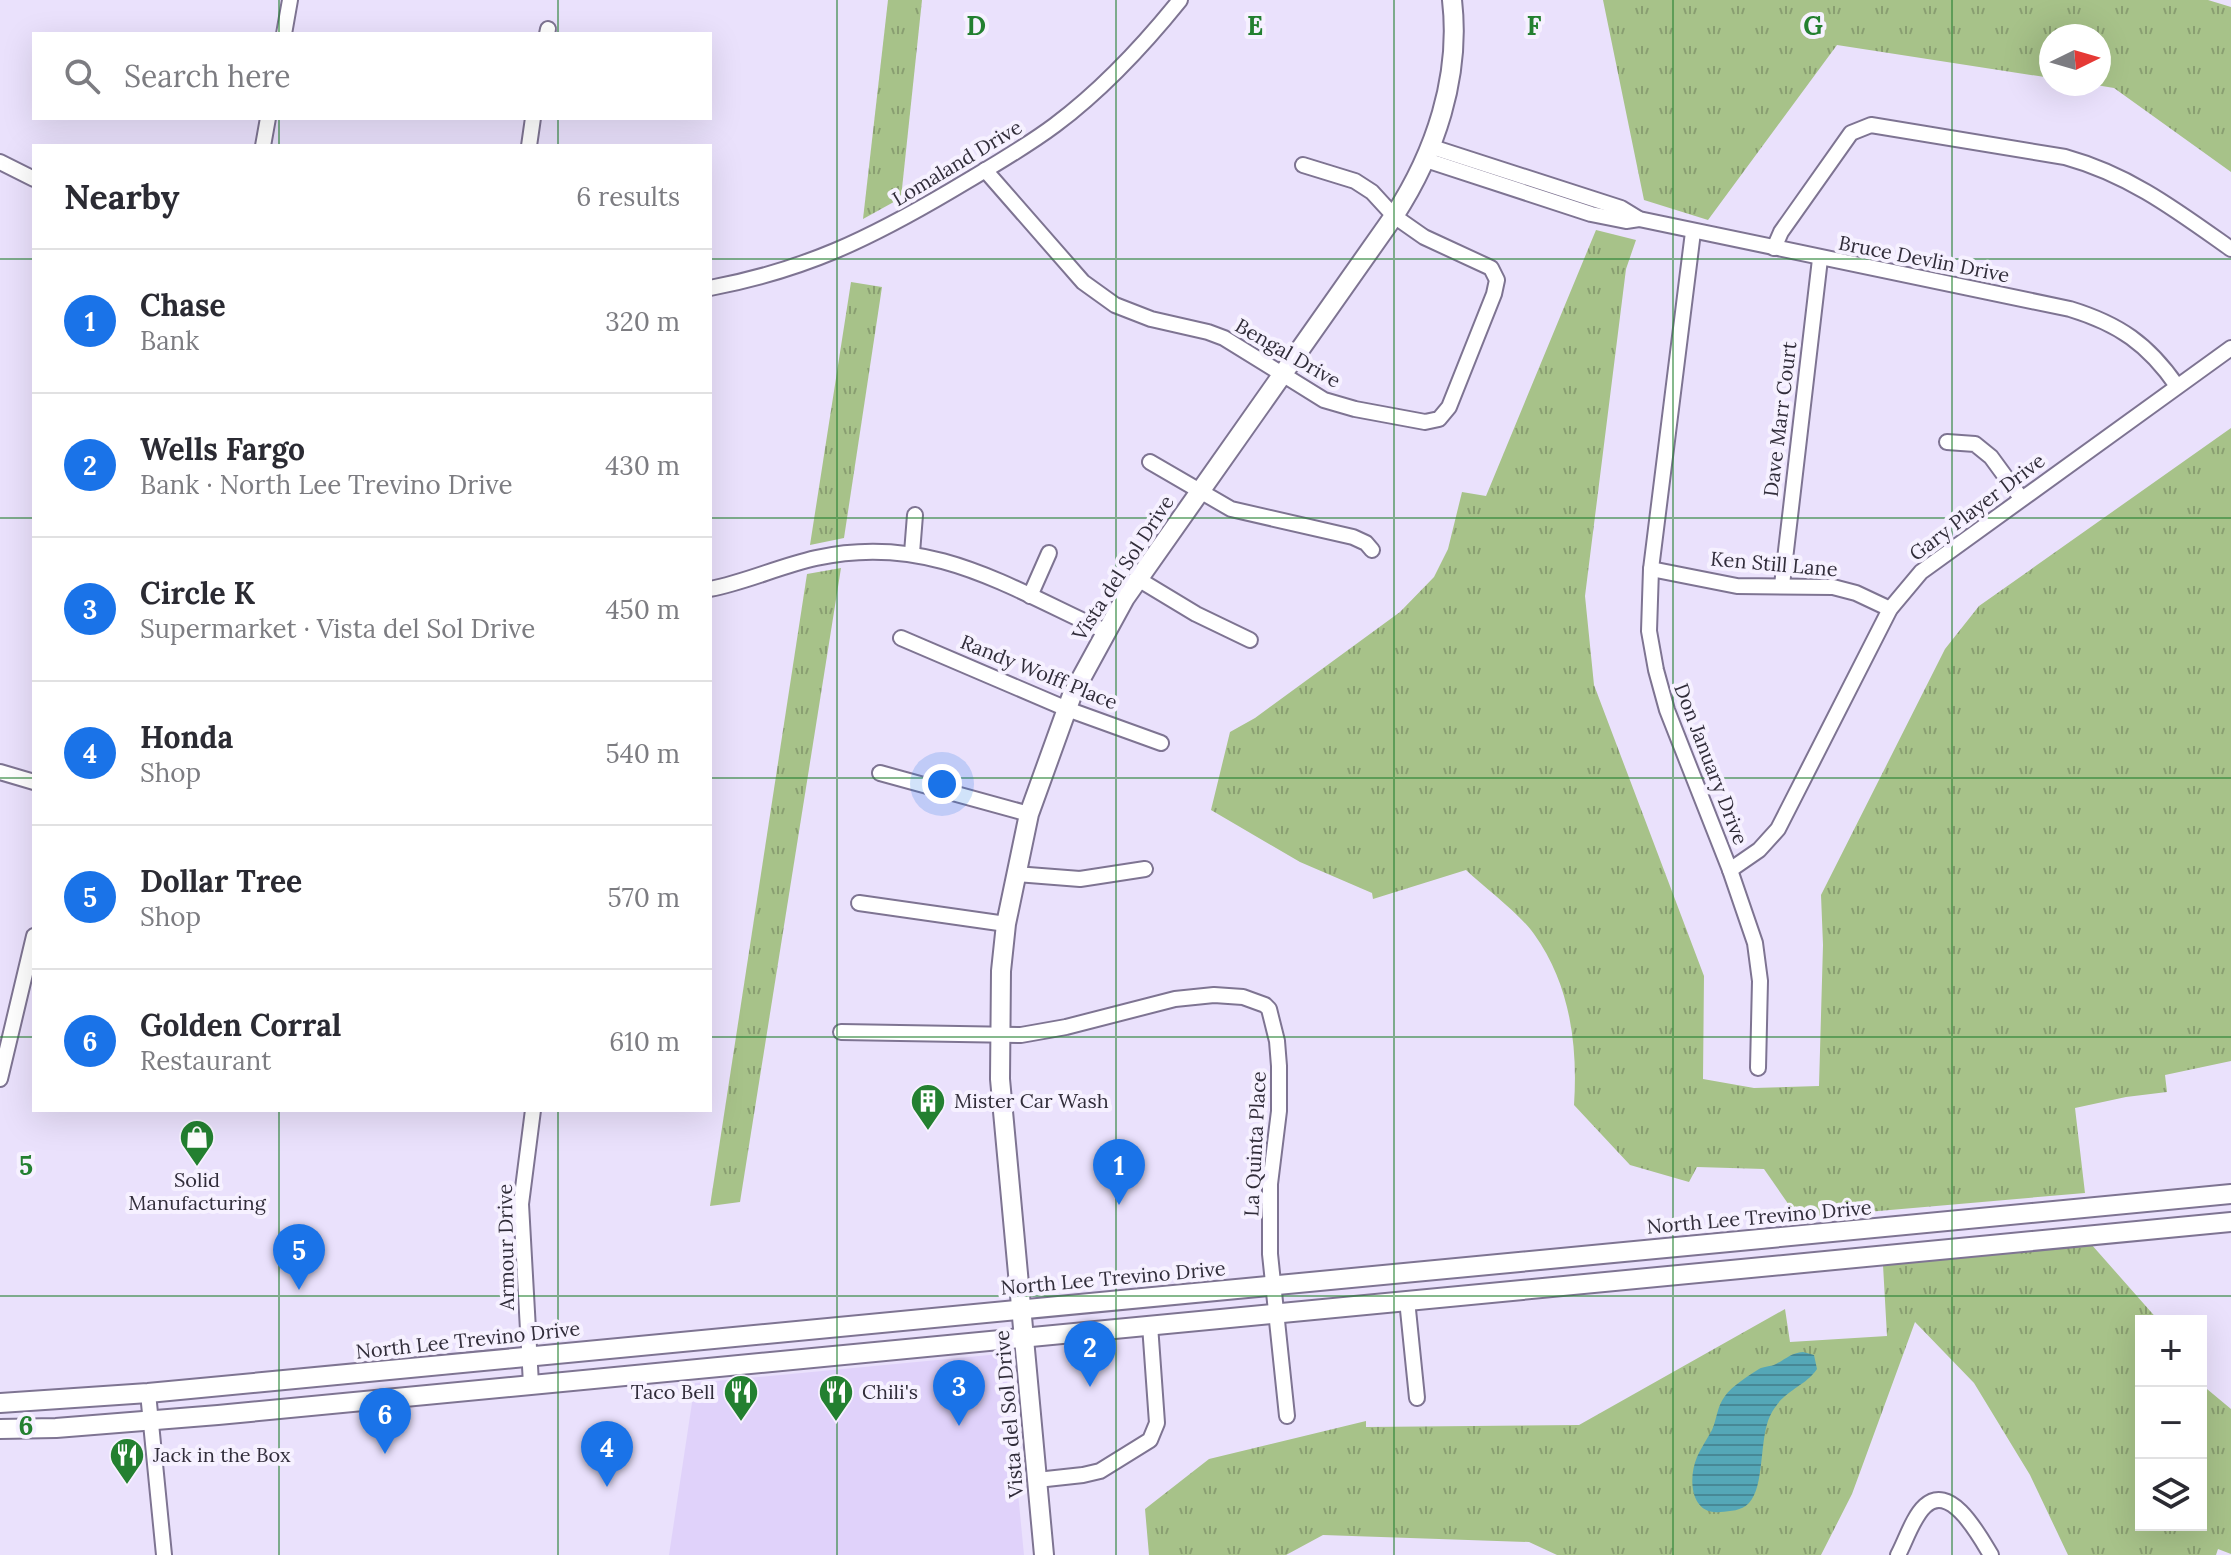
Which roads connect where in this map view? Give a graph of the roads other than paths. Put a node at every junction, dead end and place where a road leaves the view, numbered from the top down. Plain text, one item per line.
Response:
1 (290, 0) edge
2 (1180, 0) edge
3 (1452, 0) edge
4 (284, 32) edge
5 (268, 120) edge
6 (533, 120) edge
7 (263, 144) edge
8 (529, 144) edge
9 (1429, 154) junction
10 (0, 162) edge
11 (1303, 165) dead end
12 (985, 170) junction
13 (32, 178) edge
14 (1394, 216) junction
15 (1693, 232) junction
16 (1774, 248) junction
17 (2231, 249) edge
18 (1820, 259) junction
19 (712, 288) edge
20 (2231, 348) edge
21 (1281, 375) junction
22 (2177, 386) junction
23 (1947, 442) dead end
24 (1150, 462) dead end
25 (1200, 489) junction
26 (2021, 498) junction
27 (915, 515) dead end
28 (1372, 550) dead end
29 (912, 553) junction
30 (1049, 553) dead end
31 (1651, 569) junction
32 (1138, 579) junction
33 (1782, 585) junction
34 (712, 588) edge
35 (1030, 596) junction
36 (1890, 609) junction
37 (1105, 631) junction
38 (901, 638) dead end
39 (1250, 640) dead end
40 (1067, 709) junction
41 (1161, 743) dead end
42 (0, 772) edge
43 (880, 773) dead end
44 (32, 781) edge
45 (1029, 814) junction
46 (1145, 869) dead end
47 (1730, 870) junction
48 (1015, 874) junction
49 (859, 903) dead end
50 (1006, 924) junction
51 (32, 944) edge
52 (841, 1032) dead end
53 (999, 1033) junction
54 (1758, 1068) dead end
55 (0, 1079) edge
56 (533, 1112) edge
57 (2231, 1194) edge
58 (2231, 1222) edge
59 (1273, 1285) junction
60 (1407, 1300) junction
61 (1022, 1310) junction
62 (1276, 1313) junction
63 (1150, 1325) junction
64 (751, 1335) junction
65 (1023, 1338) junction
66 (529, 1356) junction
67 (754, 1363) junction
68 (331, 1376) junction
69 (531, 1384) junction
70 (148, 1393) junction
71 (1417, 1398) dead end
72 (0, 1403) edge
73 (332, 1404) junction
74 (1287, 1416) dead end
75 (151, 1420) junction
76 (0, 1429) edge
77 (1037, 1480) junction
78 (164, 1555) edge
79 (1044, 1555) edge
80 (1898, 1555) edge
81 (1991, 1555) edge

1 - 4 street
2 - 12 street, Lomaland Drive
3 - 9 main road, Vista del Sol Drive
5 - 7 street
6 - 8 street
9 - 14 main road, Vista del Sol Drive
9 - 15 street, Bruce Devlin Drive
10 - 13 street
11 - 14 street, Bengal Drive
12 - 19 street, Lomaland Drive
12 - 21 street, Bengal Drive
14 - 21 main road, Vista del Sol Drive
14 - 21 street, Bengal Drive
15 - 16 street, Bruce Devlin Drive
15 - 31 street, Don January Drive
16 - 17 street
16 - 18 street, Bruce Devlin Drive
18 - 22 street, Bruce Devlin Drive
18 - 33 street, Dave Marr Court
20 - 22 street, Gary Player Drive
21 - 25 main road, Vista del Sol Drive
22 - 26 street, Gary Player Drive
23 - 26 street
24 - 25 street
25 - 28 street
25 - 32 main road, Vista del Sol Drive
26 - 36 street, Gary Player Drive
27 - 29 street
29 - 34 street
29 - 35 street
30 - 35 street
31 - 33 street, Ken Still Lane
31 - 47 street, Don January Drive
32 - 37 main road, Vista del Sol Drive
32 - 39 street
33 - 36 street, Ken Still Lane
35 - 37 street
36 - 47 street, Gary Player Drive
37 - 40 main road, Vista del Sol Drive
38 - 40 street, Randy Wolff Place
40 - 41 street, Randy Wolff Place
40 - 45 main road, Vista del Sol Drive
42 - 44 street
43 - 45 street
45 - 48 main road, Vista del Sol Drive
46 - 48 street
47 - 54 street, Don January Drive
48 - 50 main road, Vista del Sol Drive
49 - 50 street
50 - 53 main road, Vista del Sol Drive
51 - 55 street
52 - 53 street
53 - 59 street, La Quinta Place
53 - 61 main road, Vista del Sol Drive
56 - 66 street, Armour Drive
57 - 59 main road, North Lee Trevino Drive
58 - 60 main road
59 - 61 main road, North Lee Trevino Drive
59 - 62 street, La Quinta Place
60 - 62 main road
60 - 71 street
61 - 64 main road, North Lee Trevino Drive
61 - 65 main road, Vista del Sol Drive
62 - 63 main road
62 - 74 street, La Quinta Place
63 - 65 main road
63 - 77 street
64 - 66 main road, North Lee Trevino Drive
64 - 67 main road
65 - 67 main road
65 - 77 main road, Vista del Sol Drive
66 - 68 main road, North Lee Trevino Drive
66 - 69 street, Armour Drive
67 - 69 main road
68 - 70 main road, North Lee Trevino Drive
68 - 73 main road
69 - 73 main road
70 - 72 main road, North Lee Trevino Drive
70 - 75 street
73 - 75 main road
75 - 76 main road
75 - 78 street
77 - 79 main road, Vista del Sol Drive
80 - 81 street

